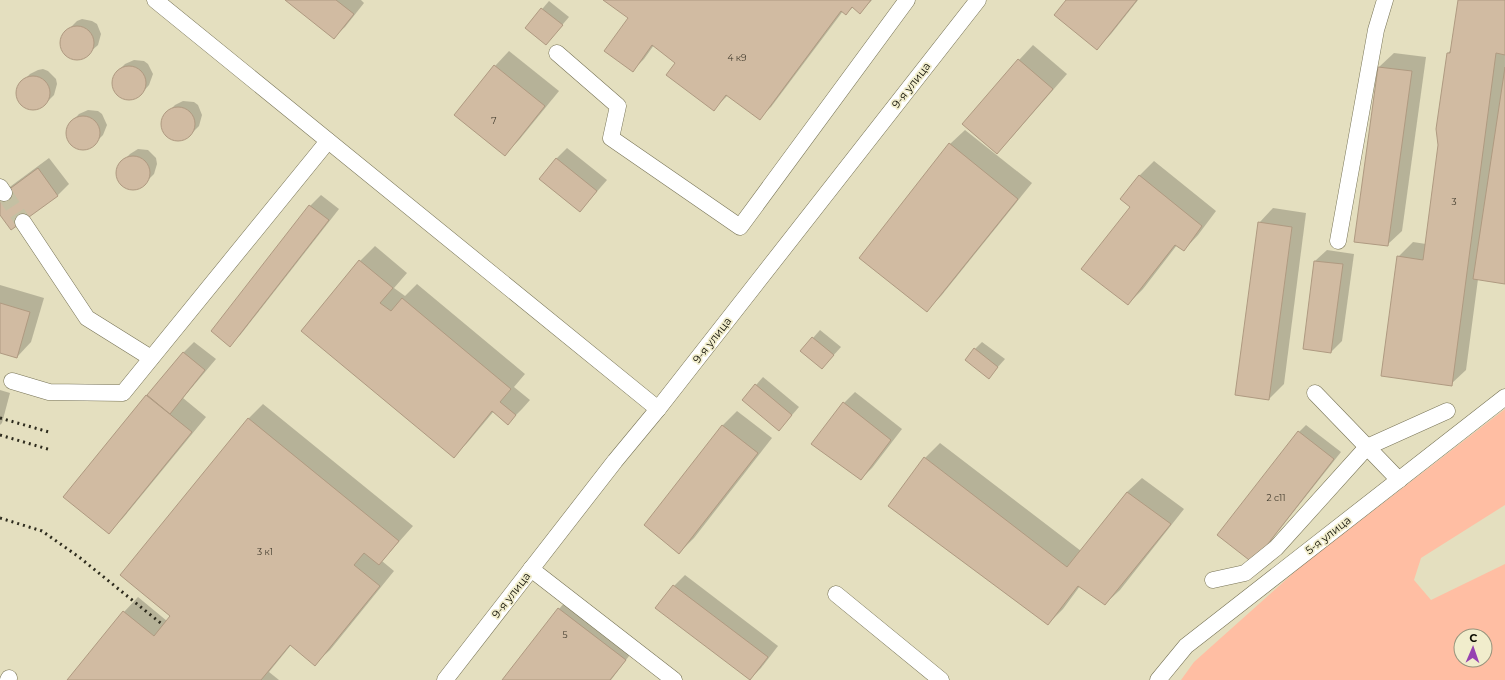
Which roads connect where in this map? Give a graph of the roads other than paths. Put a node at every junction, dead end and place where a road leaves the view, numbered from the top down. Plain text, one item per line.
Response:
1 (155, 0) edge
2 (907, 0) edge
3 (978, 0) edge
4 (1385, 0) edge
5 (557, 53) dead end
6 (328, 141) junction
7 (23, 222) tunnel mouth
8 (1338, 241) dead end
9 (151, 358) junction
10 (12, 381) dead end
11 (1315, 393) dead end
12 (1505, 397) edge
13 (658, 409) junction
14 (1447, 411) dead end
15 (1367, 447) junction
16 (1399, 480) junction
17 (531, 569) junction
18 (1213, 580) dead end
19 (836, 594) dead end
20 (445, 680) edge
21 (674, 680) edge
22 (941, 680) edge
23 (1158, 680) edge

1 - 6 street
2 - 5 street
3 - 13 street, 9-я улица
4 - 8 street
6 - 9 street
6 - 13 street
7 - 9 street
9 - 10 street
11 - 15 street
12 - 16 street, 5-я улица
13 - 17 street, 9-я улица
14 - 15 street
15 - 16 street
15 - 18 street
16 - 23 street, 5-я улица
17 - 20 street, 9-я улица
17 - 21 street
19 - 22 street

